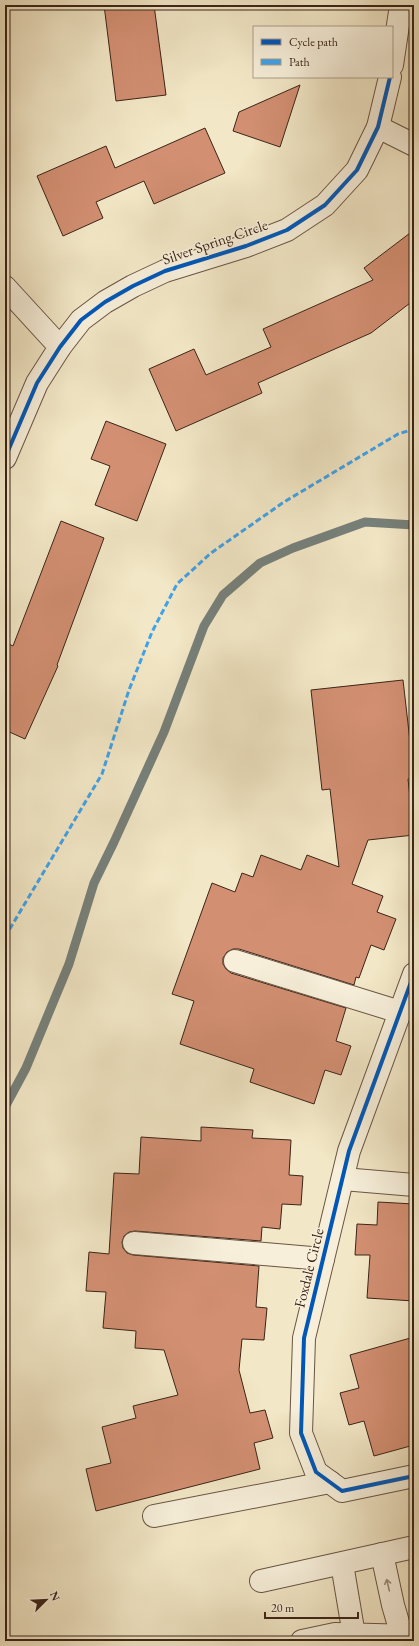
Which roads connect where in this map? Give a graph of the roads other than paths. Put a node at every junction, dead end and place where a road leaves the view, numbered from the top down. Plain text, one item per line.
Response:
1 (401, 5) edge
2 (393, 58) edge
3 (390, 78) edge
4 (378, 127) junction
5 (414, 145) edge
6 (5, 287) edge
7 (60, 347) junction
8 (5, 458) edge
9 (235, 961) dead end
10 (414, 974) edge
11 (400, 1012) junction
12 (343, 1179) junction
13 (414, 1185) edge
14 (134, 1242) dead end
15 (323, 1259) junction
16 (414, 1476) edge
17 (330, 1482) junction
18 (154, 1516) dead end
19 (414, 1547) edge
20 (382, 1554) junction
21 (342, 1564) junction
22 (261, 1581) dead end
23 (354, 1635) junction
24 (408, 1636) edge
25 (302, 1641) edge

1 - 2 street
3 - 4 street, Silver Spring Circle
4 - 5 street
4 - 7 street, Silver Spring Circle
6 - 7 street
7 - 8 street, Silver Spring Circle
9 - 11 street
10 - 11 street, Foxdale Circle
11 - 12 street, Foxdale Circle
12 - 13 street
12 - 15 street, Foxdale Circle
14 - 15 street
15 - 17 street, Foxdale Circle
16 - 17 street, Foxdale Circle
17 - 18 street
19 - 20 street
20 - 21 street
24 -> 20 street
21 - 22 street
21 - 23 street
23 - 24 street
23 - 25 street

